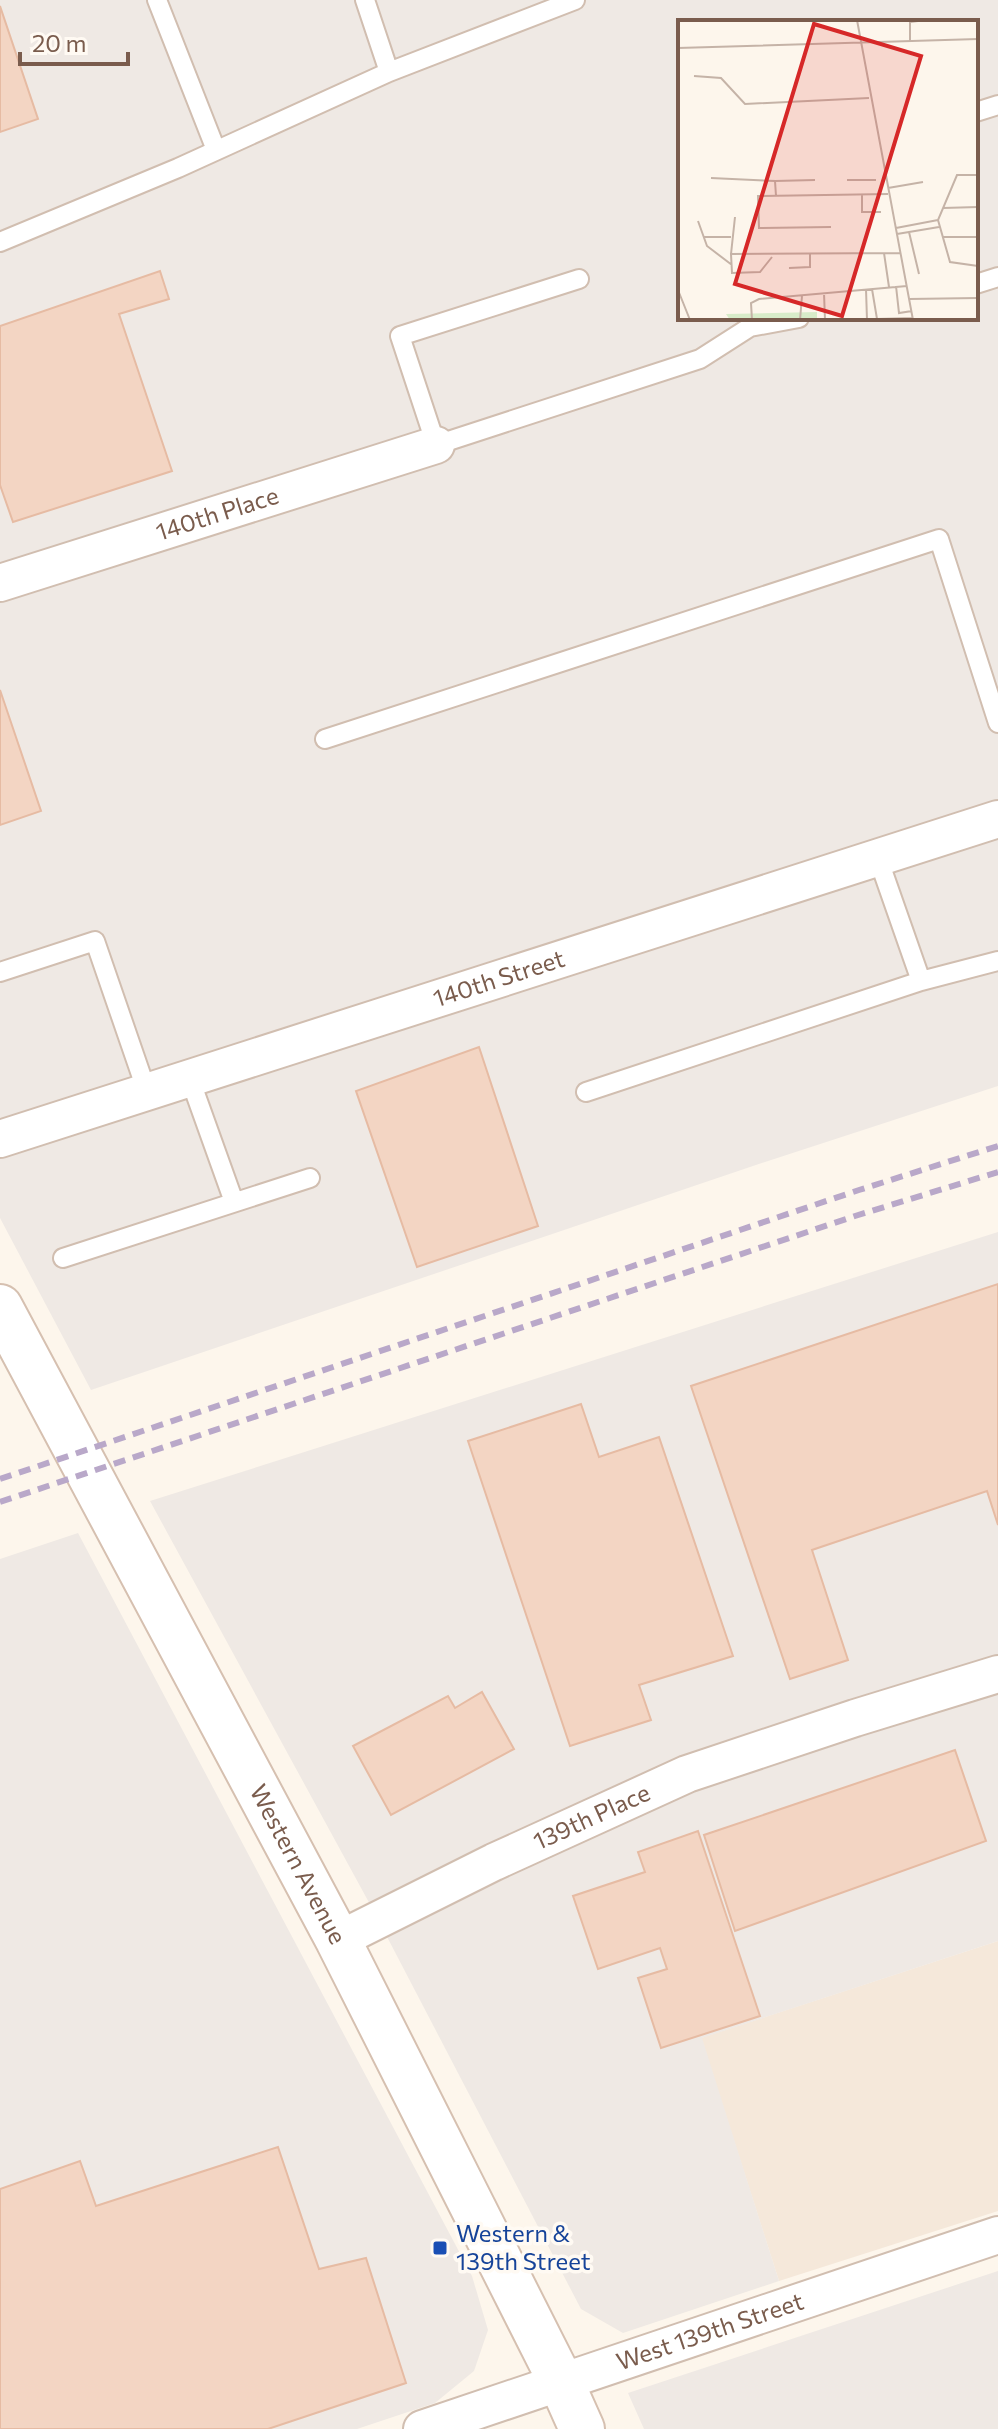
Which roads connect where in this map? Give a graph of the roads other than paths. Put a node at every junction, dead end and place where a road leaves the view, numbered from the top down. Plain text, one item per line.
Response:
1 (157, 0) edge
2 (365, 0) edge
3 (575, 0) edge
4 (389, 72) junction
5 (998, 105) edge
6 (978, 111) edge
7 (216, 150) junction
8 (0, 242) edge
9 (998, 277) edge
10 (579, 279) dead end
11 (978, 283) edge
12 (776, 320) edge
13 (752, 322) edge
14 (436, 445) junction
15 (0, 583) edge
16 (998, 723) edge
17 (325, 739) dead end
18 (998, 819) edge
19 (878, 858) junction
20 (998, 961) edge
21 (0, 972) edge
22 (921, 981) junction
23 (190, 1079) junction
24 (147, 1092) junction
25 (586, 1092) dead end
26 (0, 1139) edge
27 (310, 1178) dead end
28 (234, 1202) junction
29 (63, 1258) dead end
30 (0, 1307) edge
31 (998, 1674) edge
32 (338, 1940) junction
33 (998, 2235) edge
34 (561, 2382) junction
35 (422, 2429) edge
36 (582, 2429) edge

1 - 7 lane
2 - 4 lane
3 - 4 lane
4 - 7 lane
5 - 6 lane
7 - 8 lane
9 - 11 lane
10 - 14 lane
12 - 13 lane
13 - 14 lane
14 - 15 street, 140th Place
16 - 17 lane
18 - 19 street, 140th Street
19 - 22 lane
19 - 23 street, 140th Street
20 - 22 lane
21 - 24 lane
22 - 25 lane
23 - 24 street, 140th Street
23 - 28 lane
24 - 26 street, 140th Street
27 - 28 lane
28 - 29 lane
30 - 32 main road, Western Avenue
31 - 32 street, 139th Place
32 - 34 main road, Western Avenue
33 - 34 street, West 139th Street
34 - 35 street, West 139th Street
34 - 36 main road, Western Avenue

